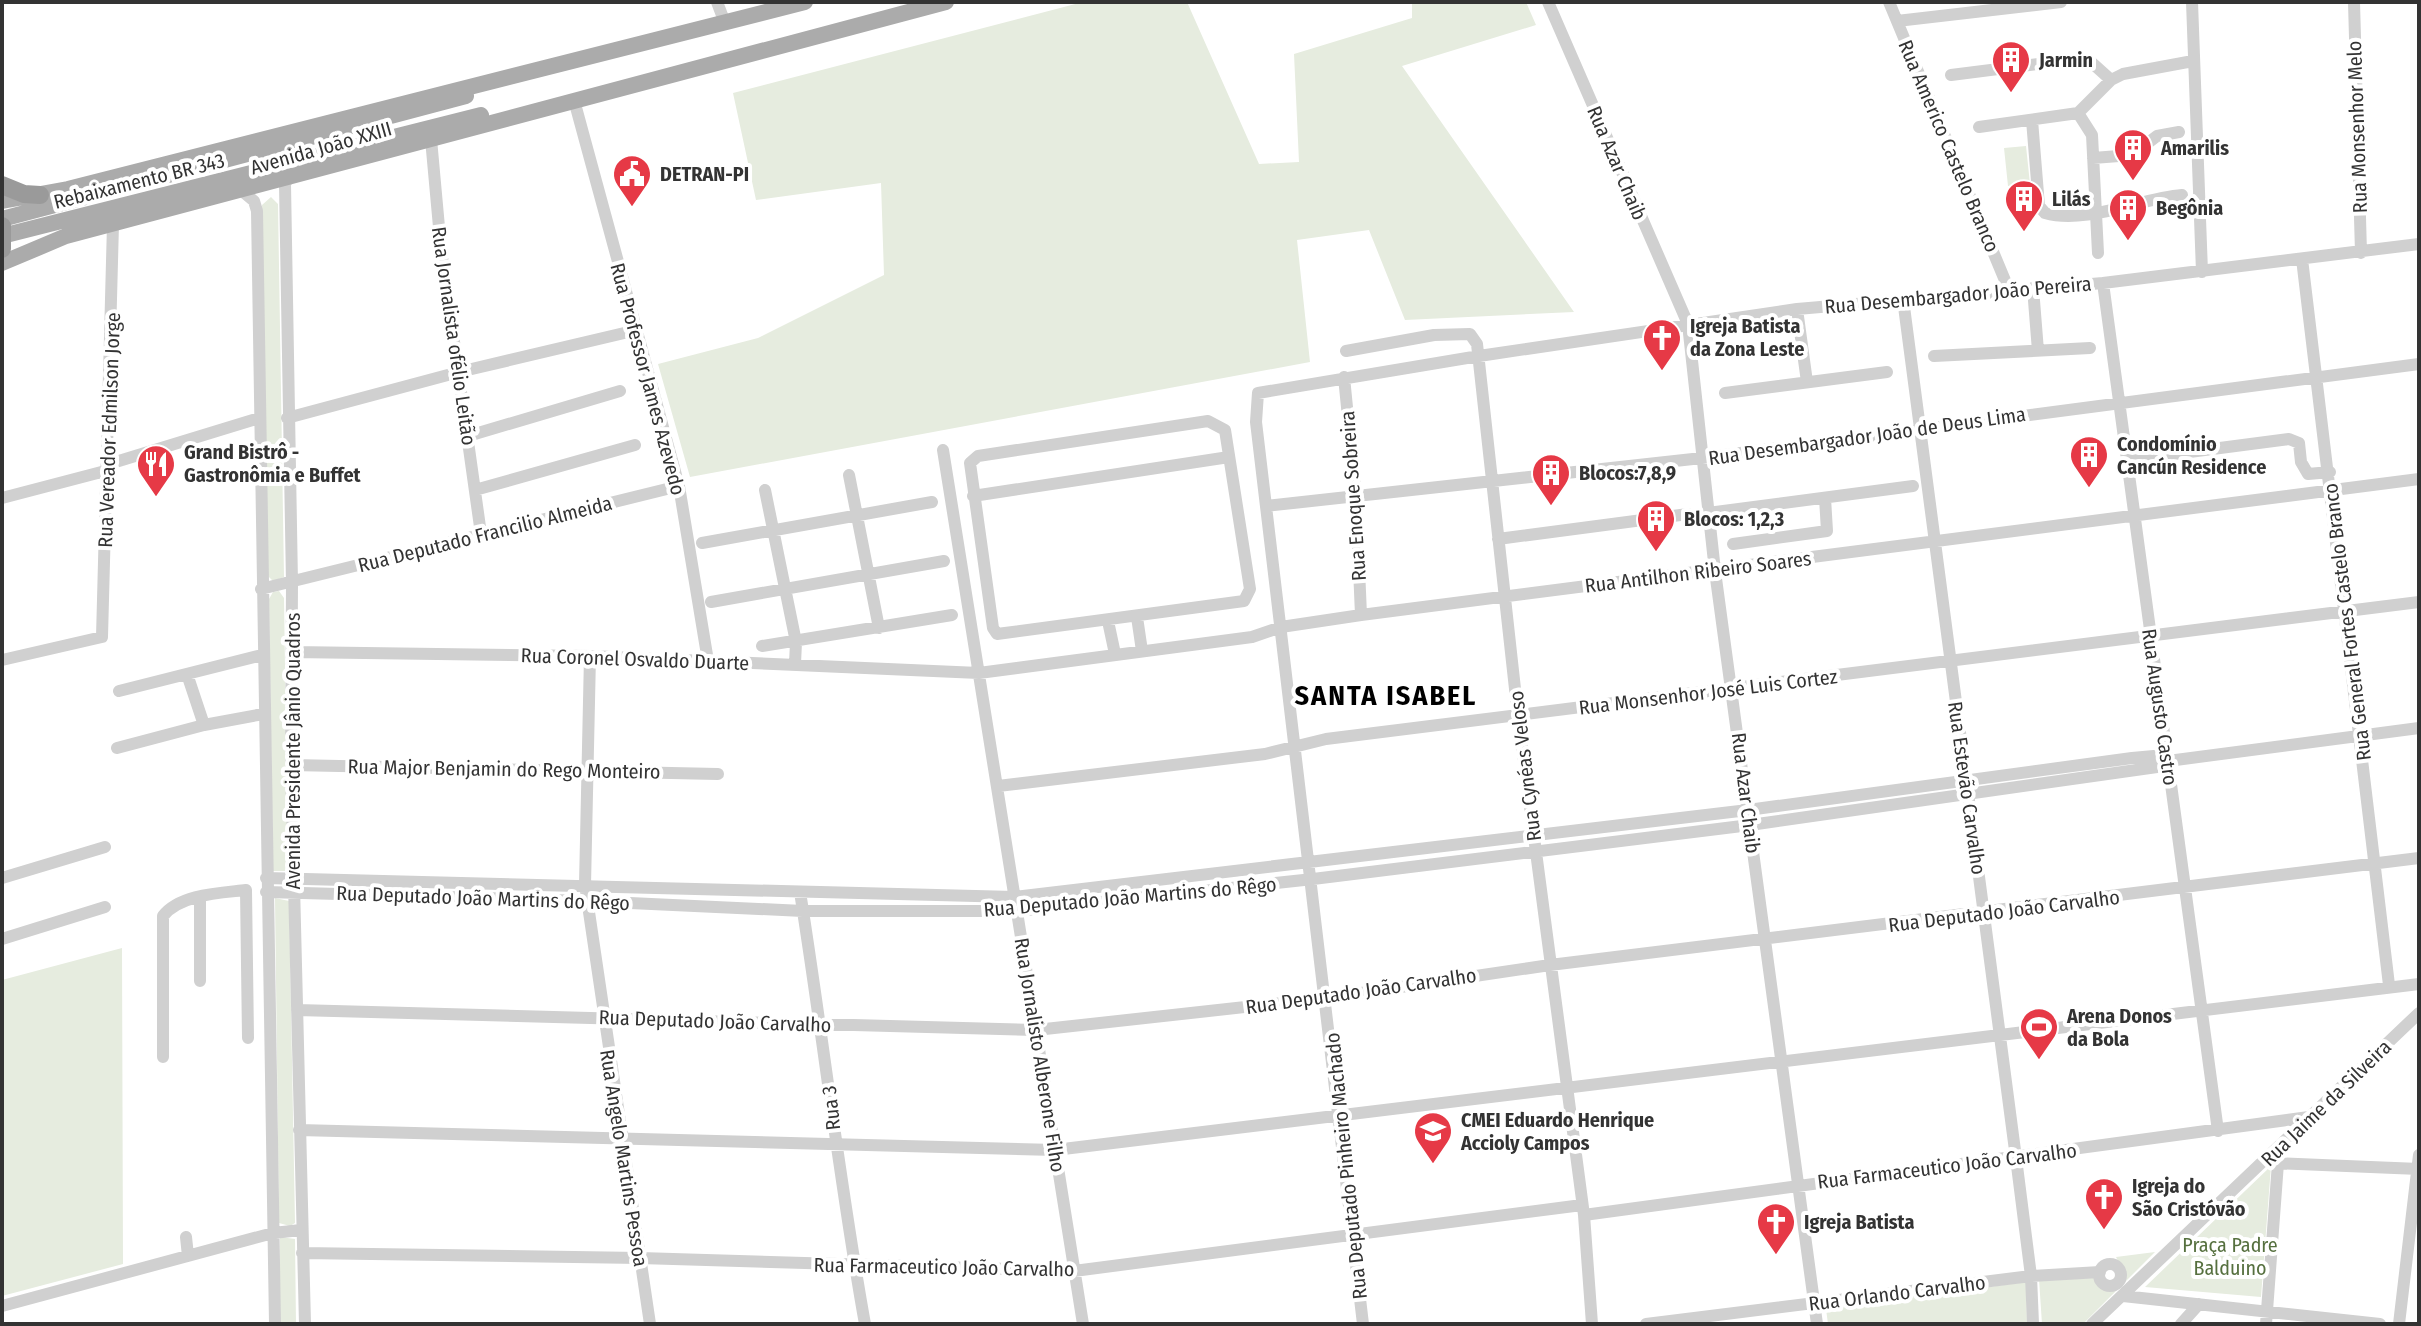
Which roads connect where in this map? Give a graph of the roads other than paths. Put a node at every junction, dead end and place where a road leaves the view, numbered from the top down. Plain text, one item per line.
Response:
1 (717, 2) edge
2 (805, 2) edge
3 (946, 2) edge
4 (1548, 2) edge
5 (1889, 2) edge
6 (2061, 2) edge
7 (2192, 2) edge
8 (2354, 2) edge
9 (1897, 21) junction
10 (725, 23) junction
11 (590, 58) junction
12 (2193, 61) junction
13 (1951, 75) dead end
14 (653, 78) junction
15 (2111, 80) junction
16 (574, 100) junction
17 (2078, 113) junction
18 (2032, 120) junction
19 (1979, 127) dead end
20 (2179, 132) dead end
21 (431, 139) junction
22 (263, 151) joint
23 (2093, 158) junction
24 (287, 171) junction
25 (2, 185) edge
26 (242, 191) junction
27 (40, 195) junction
28 (2182, 195) dead end
29 (2, 201) edge
30 (2094, 212) junction
31 (2, 219) edge
32 (113, 224) junction
33 (2, 226) edge
34 (2, 236) edge
35 (2419, 244) edge
36 (2, 249) edge
37 (2098, 253) dead end
38 (2361, 253) junction
39 (2302, 259) junction
40 (2, 263) edge
41 (2202, 272) junction
42 (2103, 283) junction
43 (2033, 288) junction
44 (2009, 290) junction
45 (1903, 299) junction
46 (1797, 309) junction
47 (1688, 324) junction
48 (637, 330) junction
49 (2090, 348) dead end
50 (1346, 351) dead end
51 (2038, 351) junction
52 (1479, 356) junction
53 (1934, 356) dead end
54 (2419, 364) edge
55 (459, 372) junction
56 (1887, 372) dead end
57 (1344, 377) junction
58 (2316, 377) junction
59 (1807, 382) junction
60 (620, 391) dead end
61 (1261, 391) joint
62 (1725, 393) dead end
63 (2122, 404) junction
64 (259, 418) junction
65 (287, 418) junction
66 (1922, 427) junction
67 (468, 436) junction
68 (635, 445) dead end
69 (943, 450) dead end
70 (1229, 457) junction
71 (1702, 458) junction
72 (2128, 460) junction
73 (109, 467) junction
74 (2330, 472) junction
75 (849, 475) dead end
76 (2419, 479) edge
77 (1492, 481) junction
78 (679, 486) junction
79 (1913, 486) dead end
80 (2332, 488) junction
81 (475, 490) junction
82 (765, 490) dead end
83 (973, 496) junction
84 (2, 498) edge
85 (1356, 498) junction
86 (1825, 498) junction
87 (932, 502) dead end
88 (1266, 506) junction
89 (1708, 513) junction
90 (1688, 514) dead end
91 (857, 515) junction
92 (2133, 517) junction
93 (773, 531) junction
94 (481, 534) junction
95 (1498, 539) junction
96 (1937, 541) junction
97 (702, 543) dead end
98 (1733, 544) dead end
99 (944, 561) dead end
100 (1715, 571) junction
101 (869, 574) junction
102 (292, 583) junction
103 (261, 589) junction
104 (785, 589) junction
105 (1505, 596) junction
106 (711, 602) dead end
107 (2419, 602) edge
108 (2346, 611) junction
109 (952, 615) dead end
110 (1361, 615) junction
111 (1137, 617) junction
112 (1108, 621) junction
113 (1281, 627) junction
114 (879, 628) junction
115 (2151, 636) junction
116 (796, 642) junction
117 (762, 646) dead end
118 (1142, 651) junction
119 (292, 652) junction
120 (1115, 654) junction
121 (262, 655) junction
122 (590, 656) junction
123 (2, 660) edge
124 (708, 661) junction
125 (1950, 662) junction
126 (795, 664) junction
127 (979, 673) junction
128 (187, 674) junction
129 (1732, 689) junction
130 (119, 691) dead end
131 (263, 714) junction
132 (1518, 716) junction
133 (204, 725) junction
134 (2419, 728) edge
135 (2360, 736) junction
136 (1296, 746) junction
137 (117, 748) dead end
138 (2168, 761) junction
139 (291, 765) junction
140 (585, 770) junction
141 (718, 774) dead end
142 (1966, 778) junction
143 (998, 786) junction
144 (1969, 795) junction
145 (1748, 810) junction
146 (1750, 825) junction
147 (1533, 836) junction
148 (105, 847) dead end
149 (1535, 851) junction
150 (2419, 858) edge
151 (1310, 862) junction
152 (2375, 863) junction
153 (2, 878) edge
154 (293, 878) junction
155 (1313, 879) junction
156 (266, 885) junction
157 (585, 885) junction
158 (2185, 888) junction
159 (246, 890) junction
160 (294, 892) junction
161 (800, 892) junction
162 (200, 897) junction
163 (1014, 897) junction
164 (587, 901) junction
165 (105, 907) dead end
166 (803, 911) junction
167 (1017, 911) junction
168 (1985, 914) junction
169 (2, 939) edge
170 (1765, 941) junction
171 (1550, 965) junction
172 (200, 981) dead end
173 (2419, 984) edge
174 (2389, 985) junction
175 (1327, 998) junction
176 (2201, 1009) junction
177 (297, 1010) junction
178 (2419, 1013) edge
179 (603, 1017) junction
180 (822, 1025) junction
181 (1036, 1030) junction
182 (2000, 1035) junction
183 (248, 1038) dead end
184 (163, 1057) dead end
185 (1782, 1061) junction
186 (1565, 1090) junction
187 (1341, 1116) junction
188 (2309, 1117) junction
189 (299, 1130) junction
190 (2218, 1131) junction
191 (621, 1140) junction
192 (835, 1144) junction
193 (1055, 1150) junction
194 (2419, 1155) edge
195 (2016, 1158) junction
196 (2264, 1162) junction
197 (2278, 1163) junction
198 (2417, 1169) edge
199 (1800, 1185) junction
200 (1583, 1210) junction
201 (301, 1230) junction
202 (1353, 1232) junction
203 (273, 1233) junction
204 (210, 1235) dead end
205 (186, 1237) dead end
206 (211, 1250) junction
207 (302, 1253) junction
208 (188, 1256) junction
209 (640, 1258) junction
210 (854, 1265) junction
211 (1074, 1271) junction
212 (2100, 1272) dead end
213 (2031, 1276) junction
214 (2123, 1296) junction
215 (1815, 1304) junction
216 (2199, 1304) junction
217 (2, 1306) edge
218 (2267, 1318) edge
219 (275, 1324) edge
220 (305, 1324) edge
221 (650, 1324) edge
222 (865, 1324) edge
223 (1083, 1324) edge
224 (1363, 1324) edge
225 (1592, 1324) edge
226 (1646, 1324) edge
227 (1817, 1324) edge
228 (2033, 1324) edge
229 (2092, 1324) edge
230 (2181, 1324) edge
231 (2378, 1324) edge
232 (2399, 1324) edge

1 - 10 street
2 - 10 main road, Avenida João XXIII
3 - 14 main road, Avenida João XXIII
4 - 47 street, Rua Azar Chaib
5 - 9 street, Rua Americo Castelo Branco
6 - 9 street
7 - 12 street
8 - 38 street, Rua Monsenhor Melo
9 - 44 street, Rua Americo Castelo Branco
10 - 11 main road, Avenida João XXIII
11 - 22 main road, Avenida João XXIII
11 - 27 main road, Avenida João XXIII
12 - 15 street
12 - 41 street
13 - 15 street
14 - 16 main road, Avenida João XXIII
14 - 24 main road, Avenida João XXIII
15 - 17 street
16 - 21 main road, Avenida João XXIII
16 - 48 street, Rua Professor James Azevedo
17 - 18 street
17 - 23 street
18 - 19 street
18 - 30 street
20 - 23 street
21 - 24 main road, Avenida João XXIII
21 - 55 street, Rua Jornalista ofélio Leitão
22 - 31 main road, Rebaixamento BR 343
23 - 30 street
24 - 26 main road, Avenida João XXIII
24 - 34 main road, Rebaixamento BR 343
24 - 65 street, Avenida Presidente Jânio Quadros
25 - 27 highway
26 - 32 main road, Avenida João XXIII
26 - 64 street, Avenida Presidente Jânio Quadros
27 - 29 main road, Avenida João XXIII
28 - 30 street
30 - 37 street
32 - 40 main road, Avenida João XXIII
32 - 73 street, Rua Vereador Edmilson Jorge
33 - 36 highway, bridge
35 - 38 street, Rua Desembargador João Pereira
38 - 39 street, Rua Desembargador João Pereira
39 - 41 street, Rua Desembargador João Pereira
39 - 58 street, Rua General Fortes Castelo Branco
41 - 42 street, Rua Desembargador João Pereira
42 - 43 street, Rua Desembargador João Pereira
42 - 63 street, Rua Augusto Castro
43 - 44 street, Rua Desembargador João Pereira
43 - 51 street
44 - 45 street, Rua Desembargador João Pereira
45 - 46 street, Rua Desembargador João Pereira
45 - 66 street, Rua Estevão Carvalho
46 - 47 street, Rua Desembargador João Pereira
46 - 59 street
47 - 52 street, Rua Desembargador João Pereira
47 - 71 street, Rua Azar Chaib
48 - 55 street
48 - 78 street, Rua Professor James Azevedo
49 - 51 street
50 - 52 street
51 - 53 street
52 - 57 street, Rua Desembargador João Pereira
52 - 77 street, Rua Cynéas Veloso
54 - 58 street, Rua Desembargador João de Deus Lima
55 - 65 street
55 - 67 street, Rua Jornalista ofélio Leitão
56 - 59 street
57 - 61 street, Rua Desembargador João Pereira
57 - 85 street, Rua Enoque Sobreira
58 - 63 street, Rua Desembargador João de Deus Lima
58 - 74 street, Rua General Fortes Castelo Branco
59 - 62 street
60 - 67 street
61 - 88 street, Rua Deputado Pinheiro Machado
63 - 66 street, Rua Desembargador João de Deus Lima
63 - 72 street, Rua Augusto Castro
64 - 73 street
64 - 103 street, Avenida Presidente Jânio Quadros
65 - 102 street, Avenida Presidente Jânio Quadros
66 - 71 street, Rua Desembargador João de Deus Lima
66 - 96 street, Rua Estevão Carvalho
67 - 81 street, Rua Jornalista ofélio Leitão
68 - 81 street
69 - 127 street
70 - 83 street
70 - 83 street
70 - 111 street
71 - 77 street, Rua Desembargador João de Deus Lima
71 - 89 street, Rua Azar Chaib
72 - 74 street
72 - 92 street, Rua Augusto Castro
73 - 84 street
73 - 123 street, Rua Vereador Edmilson Jorge
74 - 80 street, Rua General Fortes Castelo Branco
75 - 91 street
76 - 80 street, Rua Antilhon Ribeiro Soares
77 - 85 street, Rua Desembargador João de Deus Lima
77 - 95 street, Rua Cynéas Veloso
78 - 94 street, Rua Deputado Francilio Almeida
78 - 124 street, Rua Professor James Azevedo
79 - 86 street
80 - 92 street, Rua Antilhon Ribeiro Soares
80 - 108 street, Rua General Fortes Castelo Branco
81 - 94 street, Rua Jornalista ofélio Leitão
82 - 93 street
83 - 112 street
85 - 88 street, Rua Desembargador João de Deus Lima
85 - 110 street, Rua Enoque Sobreira
86 - 89 street
86 - 98 street
87 - 91 street
88 - 113 street, Rua Deputado Pinheiro Machado
89 - 100 street, Rua Azar Chaib
90 - 95 street
91 - 93 street
91 - 101 street
92 - 96 street, Rua Antilhon Ribeiro Soares
92 - 115 street, Rua Augusto Castro
93 - 97 street
93 - 104 street
94 - 102 street, Rua Deputado Francilio Almeida
95 - 105 street, Rua Cynéas Veloso
96 - 100 street, Rua Antilhon Ribeiro Soares
96 - 125 street, Rua Estevão Carvalho
99 - 101 street
100 - 105 street, Rua Antilhon Ribeiro Soares
100 - 129 street, Rua Azar Chaib
101 - 104 street
101 - 114 street
102 - 103 street, Rua Deputado Francilio Almeida
102 - 119 street, Avenida Presidente Jânio Quadros
103 - 121 street, Avenida Presidente Jânio Quadros
104 - 106 street
104 - 116 street
105 - 110 street, Rua Antilhon Ribeiro Soares
105 - 132 street, Rua Cynéas Veloso
107 - 108 street, Rua Monsenhor José Luis Cortez
108 - 115 street, Rua Monsenhor José Luis Cortez
108 - 135 street, Rua General Fortes Castelo Branco
109 - 114 street
110 - 113 street, Rua Antilhon Ribeiro Soares
111 - 112 street
111 - 118 street
112 - 120 street
113 - 118 street, Rua Antilhon Ribeiro Soares
113 - 136 street, Rua Deputado Pinheiro Machado
114 - 116 street
115 - 125 street, Rua Monsenhor José Luis Cortez
115 - 138 street, Rua Augusto Castro
116 - 117 street
116 - 126 street
118 - 120 street, Rua Antilhon Ribeiro Soares
119 - 122 street, Rua Coronel Osvaldo Duarte
119 - 139 street, Avenida Presidente Jânio Quadros
120 - 127 street, Rua Antilhon Ribeiro Soares
121 - 128 street
121 - 131 street, Avenida Presidente Jânio Quadros
122 - 124 street, Rua Coronel Osvaldo Duarte
122 - 140 street, Rua Angelo Martins Pessoa
124 - 126 street, Rua Coronel Osvaldo Duarte
125 - 129 street, Rua Monsenhor José Luis Cortez
125 - 142 street, Rua Estevão Carvalho
126 - 127 street, Rua Coronel Osvaldo Duarte
127 - 143 street, Rua Jornalisto Alberone Filho
128 - 130 street
128 - 133 street
129 - 132 street, Rua Monsenhor José Luis Cortez
129 - 145 street, Rua Azar Chaib
131 - 133 street
131 - 156 street, Avenida Presidente Jânio Quadros
132 - 136 street, Rua Monsenhor José Luis Cortez
132 - 147 street, Rua Cynéas Veloso
133 - 137 street
134 - 135 street
135 - 138 street
135 - 152 street, Rua General Fortes Castelo Branco
136 - 143 street, Rua Monsenhor José Luis Cortez
136 - 151 street, Rua Deputado Pinheiro Machado
138 - 142 street, Rua Deputado João Martins do Rêgo
138 - 144 street, Rua Deputado João Martins do Rêgo
138 - 158 street, Rua Augusto Castro
139 - 140 street, Rua Major Benjamin do Rego Monteiro
139 - 154 street, Avenida Presidente Jânio Quadros
140 - 141 street, Rua Major Benjamin do Rego Monteiro
140 - 157 street, Rua Angelo Martins Pessoa
142 - 144 street, Rua Estevão Carvalho
142 - 145 street, Rua Deputado João Martins do Rêgo
143 - 163 street, Rua Jornalisto Alberone Filho
144 - 146 street, Rua Deputado João Martins do Rêgo
144 - 168 street, Rua Estevão Carvalho
145 - 146 street, Rua Azar Chaib
145 - 147 street, Rua Deputado João Martins do Rêgo
146 - 149 street, Rua Deputado João Martins do Rêgo
146 - 170 street, Rua Azar Chaib
147 - 149 street, Rua Cynéas Veloso
147 - 151 street, Rua Deputado João Martins do Rêgo
148 - 153 street
149 - 155 street, Rua Deputado João Martins do Rêgo
149 - 171 street, Rua Cynéas Veloso
150 - 152 street, Rua Deputado João Carvalho
151 - 155 street, Rua Deputado Pinheiro Machado
151 - 163 street, Rua Deputado João Martins do Rêgo
152 - 158 street, Rua Deputado João Carvalho
152 - 174 street, Rua General Fortes Castelo Branco
154 - 156 street, Rua Deputado João Martins do Rêgo
154 - 157 street, Rua Deputado João Martins do Rêgo
154 - 160 street, Avenida Presidente Jânio Quadros
155 - 167 street, Rua Deputado João Martins do Rêgo
155 - 175 street, Rua Deputado Pinheiro Machado
156 - 159 street
156 - 160 street, Rua Deputado João Martins do Rêgo
156 - 203 street, Avenida Presidente Jânio Quadros
157 - 161 street, Rua Deputado João Martins do Rêgo
157 - 164 street, Rua Angelo Martins Pessoa
158 - 168 street, Rua Deputado João Carvalho
158 - 176 street, Rua Augusto Castro
159 - 162 street
159 - 183 street
160 - 164 street, Rua Deputado João Martins do Rêgo
160 - 177 street, Avenida Presidente Jânio Quadros
161 - 163 street, Rua Deputado João Martins do Rêgo
161 - 166 street, Rua 3
162 - 172 street
162 - 184 street
163 - 167 street, Rua Jornalisto Alberone Filho
164 - 166 street, Rua Deputado João Martins do Rêgo
164 - 179 street, Rua Angelo Martins Pessoa
165 - 169 street
166 - 167 street, Rua Deputado João Martins do Rêgo
166 - 180 street, Rua 3
167 - 181 street, Rua Jornalisto Alberone Filho
168 - 170 street, Rua Deputado João Carvalho
168 - 182 street, Rua Estevão Carvalho
170 - 171 street, Rua Deputado João Carvalho
170 - 185 street, Rua Azar Chaib
171 - 175 street, Rua Deputado João Carvalho
171 - 186 street, Rua Cynéas Veloso
173 - 174 street
174 - 176 street
175 - 181 street, Rua Deputado João Carvalho
175 - 187 street, Rua Deputado Pinheiro Machado
176 - 182 street
176 - 190 street, Rua Augusto Castro
177 - 179 street, Rua Deputado João Carvalho
177 - 189 street, Avenida Presidente Jânio Quadros
178 - 188 street, Rua Jaime da Silveira
179 - 180 street, Rua Deputado João Carvalho
179 - 191 street, Rua Angelo Martins Pessoa
180 - 181 street, Rua Deputado João Carvalho
180 - 192 street, Rua 3
181 - 193 street, Rua Jornalisto Alberone Filho
182 - 185 street
182 - 195 street, Rua Estevão Carvalho
185 - 186 street
185 - 199 street, Rua Azar Chaib
186 - 187 street
186 - 200 street, Rua Cynéas Veloso
187 - 193 street
187 - 202 street, Rua Deputado Pinheiro Machado
188 - 190 street, Rua Farmaceutico João Carvalho
188 - 196 street, Rua Jaime da Silveira
189 - 191 street
189 - 201 street, Avenida Presidente Jânio Quadros
190 - 195 street, Rua Farmaceutico João Carvalho
191 - 192 street
191 - 209 street, Rua Angelo Martins Pessoa
192 - 193 street
192 - 210 street, Rua 3
193 - 211 street, Rua Jornalisto Alberone Filho
194 - 198 street
195 - 199 street, Rua Farmaceutico João Carvalho
195 - 213 street, Rua Estevão Carvalho
196 - 197 street
196 - 214 street, Rua Jaime da Silveira
197 - 198 street
197 - 218 street
198 - 232 street
199 - 200 street, Rua Farmaceutico João Carvalho
199 - 215 street, Rua Azar Chaib
200 - 202 street, Rua Farmaceutico João Carvalho
200 - 225 street, Rua Cynéas Veloso
201 - 203 street
201 - 207 street, Avenida Presidente Jânio Quadros
202 - 211 street, Rua Farmaceutico João Carvalho
202 - 224 street, Rua Deputado Pinheiro Machado
203 - 206 street
203 - 219 street, Avenida Presidente Jânio Quadros
204 - 206 street
205 - 208 street
206 - 208 street
207 - 209 street, Rua Farmaceutico João Carvalho
207 - 220 street, Avenida Presidente Jânio Quadros
208 - 217 street
209 - 210 street, Rua Farmaceutico João Carvalho
209 - 221 street, Rua Angelo Martins Pessoa
210 - 211 street, Rua Farmaceutico João Carvalho
210 - 222 street, Rua 3
211 - 223 street, Rua Jornalisto Alberone Filho
212 - 213 street, Rua Orlando Carvalho
213 - 215 street, Rua Orlando Carvalho
213 - 228 street, Rua Estevão Carvalho
214 - 216 street
214 - 229 street, Rua Jaime da Silveira
215 - 226 street, Rua Orlando Carvalho
215 - 227 street, Rua Azar Chaib
216 - 218 street
216 - 230 street
218 - 231 street

